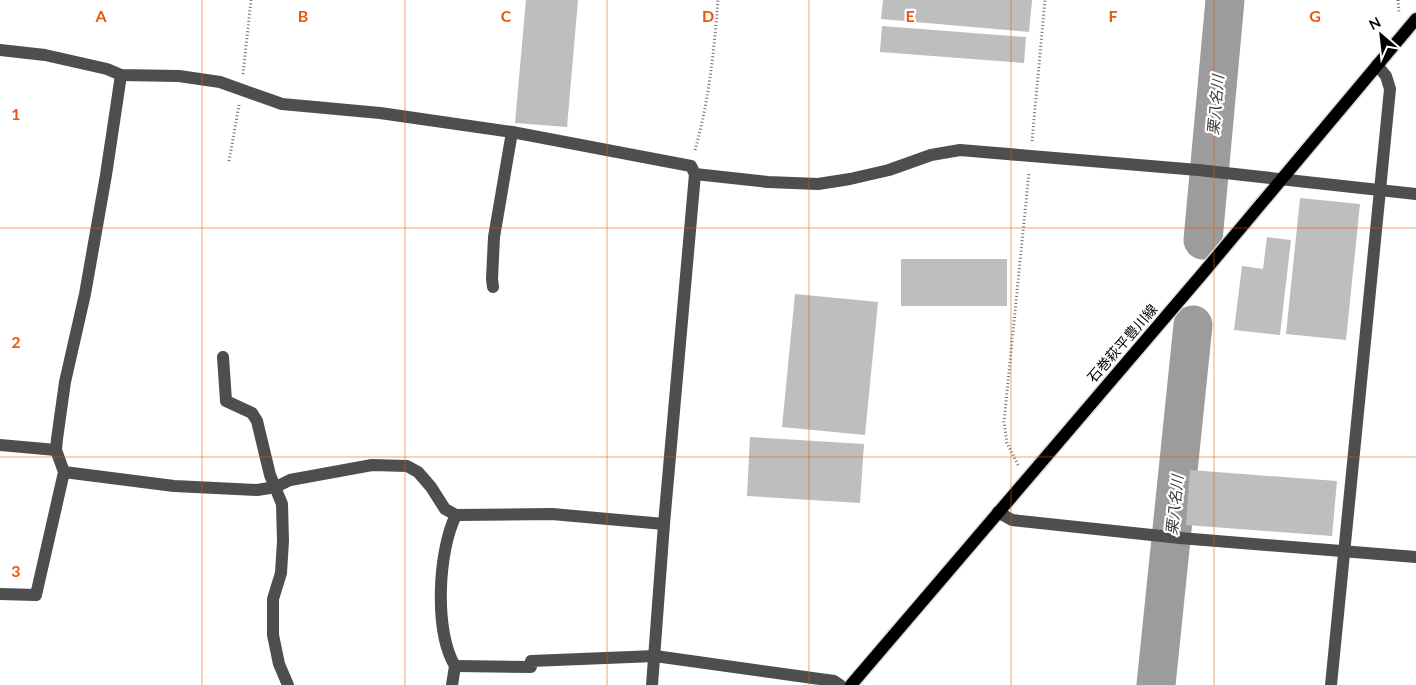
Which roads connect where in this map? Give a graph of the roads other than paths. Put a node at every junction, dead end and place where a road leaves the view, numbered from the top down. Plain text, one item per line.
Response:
1 (1416, 19) edge
2 (0, 50) edge
3 (1377, 65) junction
4 (121, 75) junction
5 (512, 132) junction
6 (693, 170) junction
7 (1280, 179) junction
8 (1380, 190) junction
9 (1416, 194) edge
10 (493, 287) dead end
11 (223, 357) dead end
12 (0, 445) edge
13 (56, 450) junction
14 (64, 472) junction
15 (276, 487) junction
16 (998, 512) junction
17 (456, 515) junction
18 (664, 524) junction
19 (1343, 551) junction
20 (1416, 557) edge
21 (0, 594) edge
22 (655, 656) junction
23 (455, 666) junction
24 (288, 685) edge
25 (452, 685) edge
26 (652, 685) edge
27 (840, 685) edge
28 (851, 685) edge
29 (1331, 685) edge

1 - 3 main road, 石巻萩平豊川線
2 - 4 street
3 - 7 main road, 石巻萩平豊川線
3 - 8 street
4 - 5 street
4 - 13 street
5 - 6 street
5 - 10 street
6 - 7 street
6 - 18 street
7 - 8 street
7 - 16 main road, 石巻萩平豊川線
8 - 9 street
8 - 19 street
11 - 15 street
12 - 13 street
13 - 14 street
14 - 15 street
14 - 21 street
15 - 17 street
15 - 24 street
16 - 19 street
16 - 28 main road, 石巻萩平豊川線
17 - 18 street
17 - 23 street
18 - 22 street
19 - 20 street
19 - 29 street
22 - 23 street
22 - 26 street
22 - 27 street
23 - 25 street

